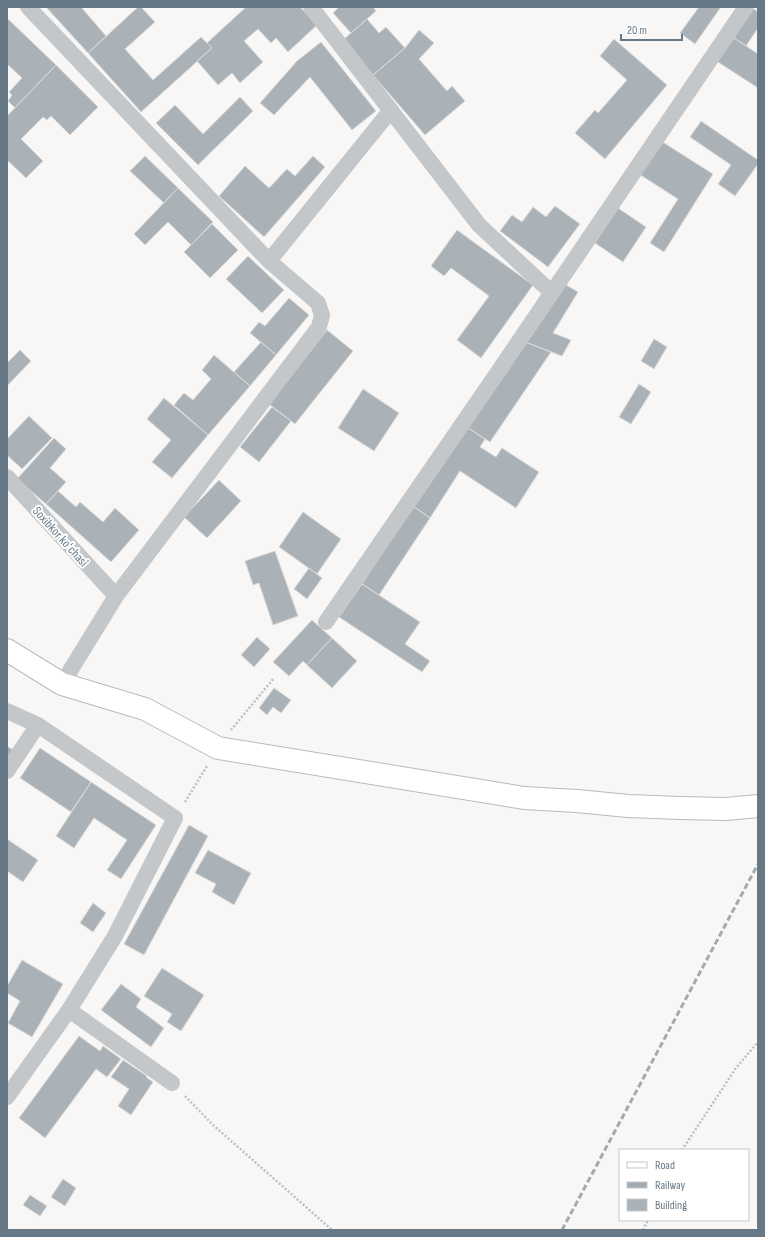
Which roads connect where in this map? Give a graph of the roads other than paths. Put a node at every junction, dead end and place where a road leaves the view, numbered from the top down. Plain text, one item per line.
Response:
1 (28, 7) edge
2 (311, 7) edge
3 (746, 7) edge
4 (391, 110) junction
5 (269, 261) junction
6 (552, 293) junction
7 (7, 477) edge
8 (116, 596) junction
9 (326, 622) dead end
10 (7, 650) edge
11 (62, 684) junction
12 (7, 711) edge
13 (38, 725) junction
14 (7, 771) edge
15 (758, 806) edge
16 (69, 1010) junction
17 (172, 1083) road end
18 (7, 1097) edge

1 - 5 street
2 - 4 street
3 - 6 street
4 - 5 street
4 - 6 street
5 - 8 street
6 - 9 street
7 - 8 street, Soxibkor koʻchasi
8 - 11 street
10 - 11 main road
11 - 15 main road
12 - 13 street
13 - 14 street
13 - 16 street
16 - 17 street
16 - 18 street

